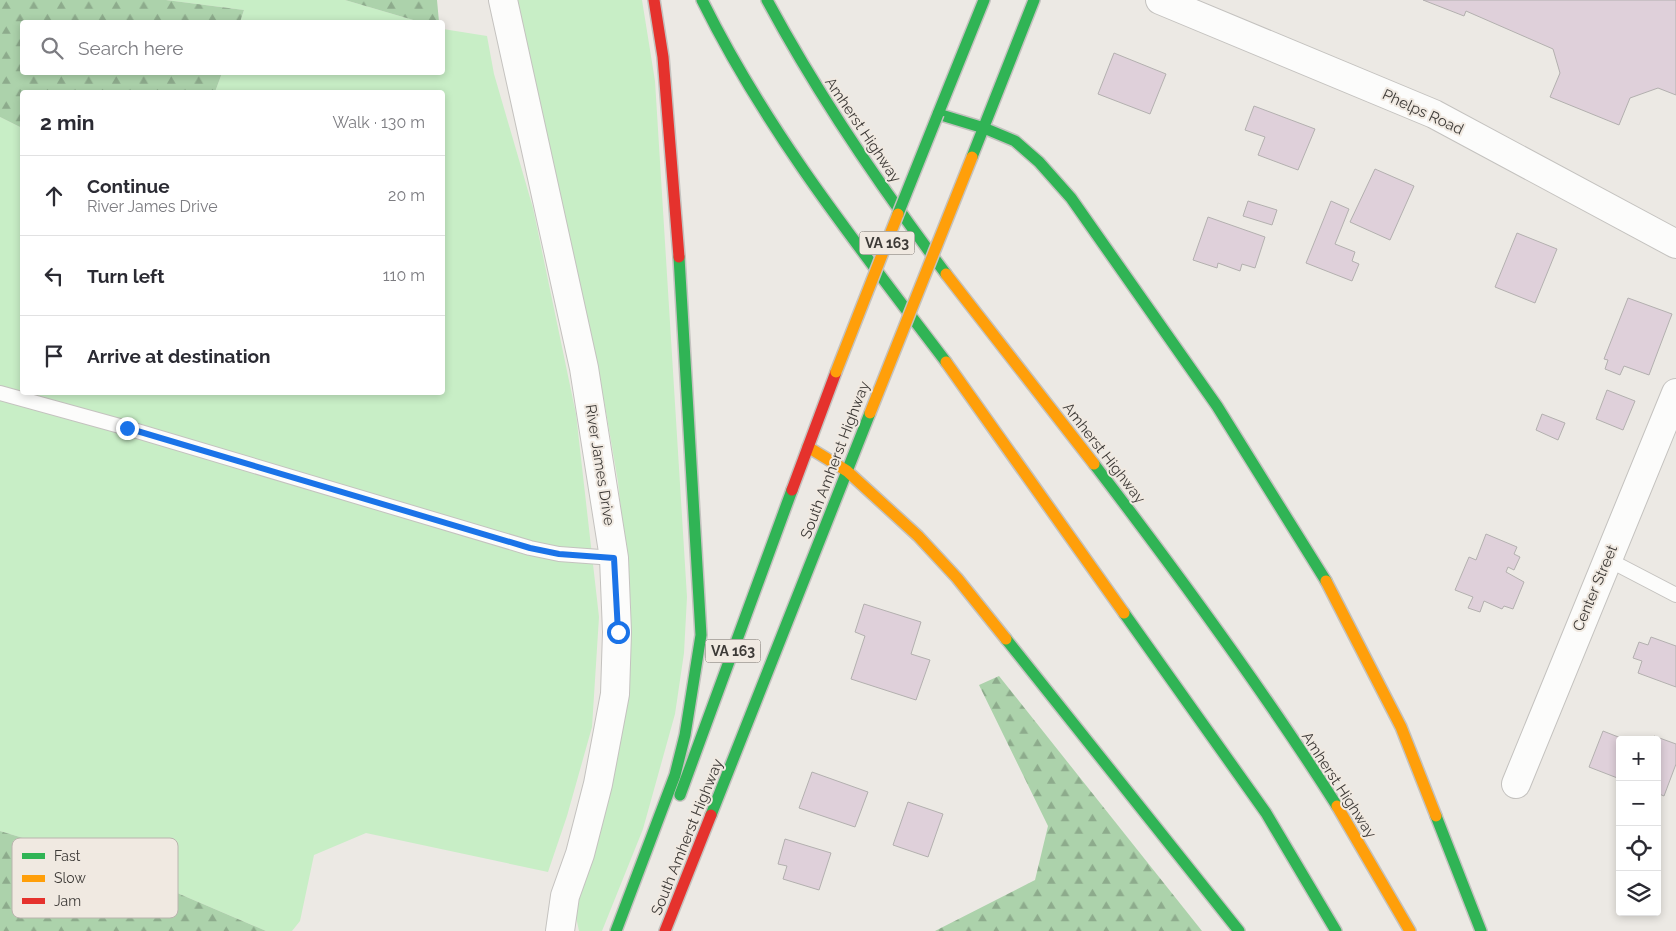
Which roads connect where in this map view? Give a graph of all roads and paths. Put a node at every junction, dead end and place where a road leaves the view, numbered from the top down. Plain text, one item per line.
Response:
1 (503, 0) edge
2 (654, 0) edge
3 (702, 0) edge
4 (767, 0) edge
5 (984, 0) edge
6 (1034, 0) edge
7 (1160, 0) edge
8 (938, 114) junction
9 (984, 128) junction
10 (1676, 244) edge
11 (0, 393) edge
12 (1676, 393) edge
13 (808, 447) junction
14 (848, 472) junction
15 (614, 558) junction
16 (1608, 559) junction
17 (1676, 596) edge
18 (1516, 784) dead end
19 (675, 810) dead end
20 (560, 931) edge
21 (616, 931) edge
22 (665, 931) edge
23 (1240, 931) edge
24 (1336, 931) edge
25 (1410, 931) edge
26 (1481, 931) edge

1 - 15 street, River James Drive
2 - 21 main road
3 - 24 main road
4 - 25 main road, Amherst Highway
5 - 8 main road, South Amherst Highway / VA 163
6 - 9 main road, South Amherst Highway / VA 163
7 - 10 street, Phelps Road
8 - 9 main road
8 - 13 main road, South Amherst Highway / VA 163, bridge
9 - 14 main road, South Amherst Highway / VA 163, bridge
9 - 26 main road
11 - 15 lane
12 - 16 street, Center Street
13 - 14 main road
13 - 19 main road, South Amherst Highway / VA 163
14 - 22 main road, South Amherst Highway / VA 163
14 - 23 main road
15 - 20 street, River James Drive
16 - 17 lane
16 - 18 street, Center Street

